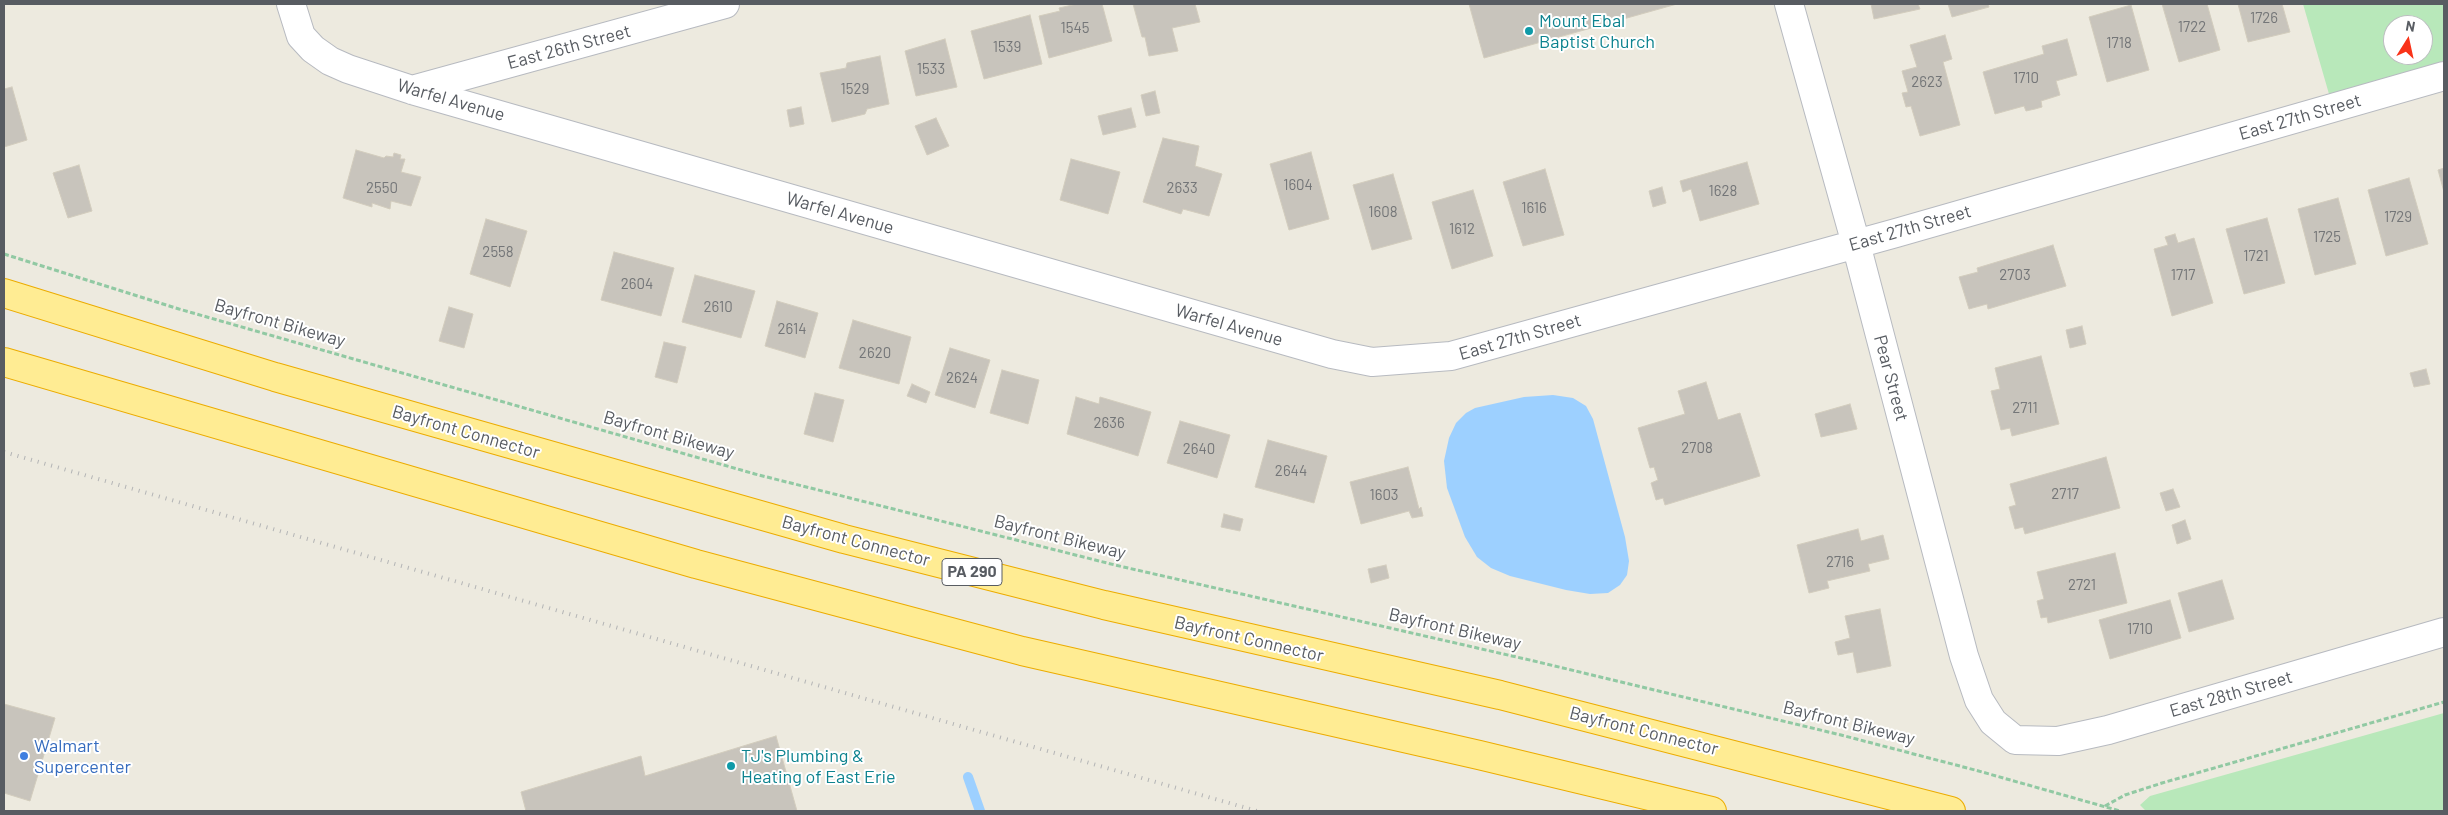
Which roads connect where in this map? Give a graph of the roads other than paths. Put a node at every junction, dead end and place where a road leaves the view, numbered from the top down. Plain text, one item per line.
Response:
1 (292, 4) edge
2 (725, 4) edge
3 (1789, 4) edge
4 (2444, 76) edge
5 (412, 90) junction
6 (1856, 244) junction
7 (4, 293) edge
8 (4, 362) edge
9 (1372, 362) joint
10 (2444, 632) edge
11 (2015, 740) joint
12 (1712, 811) edge
13 (1952, 811) edge

1 - 5 street, Warfel Avenue
2 - 5 street, East 26th Street
3 - 6 street, Pear Street
4 - 6 street, East 27th Street
5 - 9 street, Warfel Avenue
6 - 9 street, East 27th Street
6 - 11 street, Pear Street
7 - 13 highway, Bayfront Connector / PA 290
8 - 12 highway
10 - 11 street, East 28th Street

